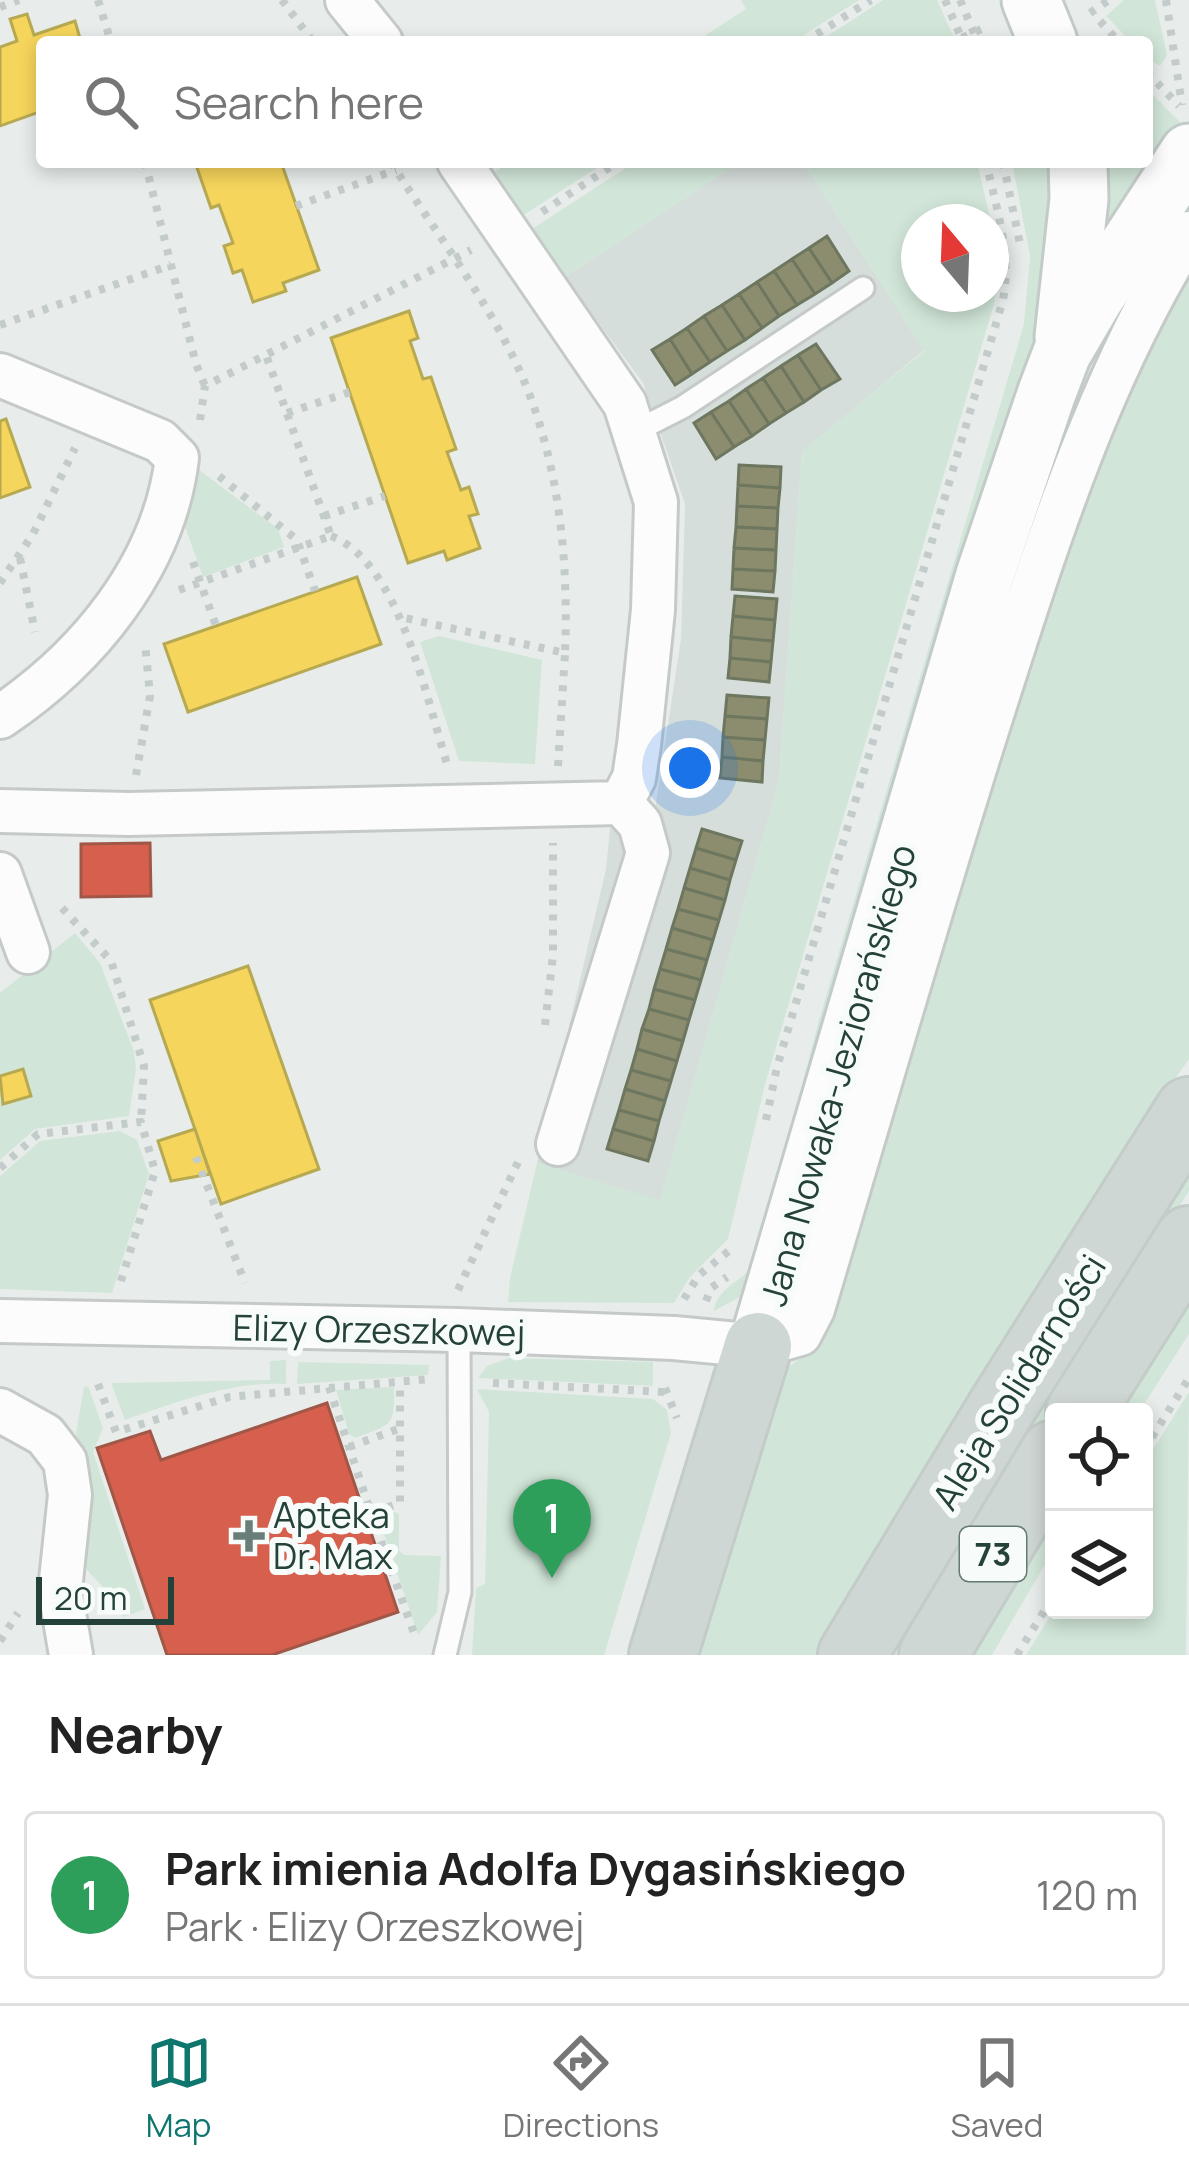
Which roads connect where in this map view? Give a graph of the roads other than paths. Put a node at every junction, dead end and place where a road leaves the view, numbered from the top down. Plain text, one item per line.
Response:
1 (347, 0) edge
2 (1011, 12) edge
3 (1074, 32) edge
4 (376, 36) edge
5 (1187, 126) edge
6 (463, 168) edge
7 (1078, 168) edge
8 (1189, 233) edge
9 (863, 288) dead end
10 (1062, 353) junction
11 (0, 375) edge
12 (634, 432) junction
13 (0, 717) edge
14 (621, 803) junction
15 (0, 811) edge
16 (0, 874) edge
17 (28, 952) dead end
18 (1189, 1111) edge
19 (541, 1147) road end
20 (1189, 1240) edge
21 (455, 1318) junction
22 (0, 1321) edge
23 (758, 1346) junction
24 (1086, 1403) edge
25 (0, 1410) edge
26 (1045, 1469) edge
27 (57, 1651) edge
28 (445, 1655) edge
29 (663, 1655) edge
30 (852, 1655) edge
31 (933, 1655) edge

1 - 4 street
2 - 3 street
5 - 10 street, Jana Nowaka-Jeziorańskiego
6 - 12 street
7 - 10 street
8 - 23 street, Jana Nowaka-Jeziorańskiego
9 - 12 lane
10 - 23 street, Jana Nowaka-Jeziorańskiego
11 - 13 street
12 - 14 street
14 - 15 street
14 - 19 street
16 - 17 street
18 - 30 main road, Aleja Solidarności / 73
20 - 24 main road, Aleja Solidarności
21 - 22 street, Elizy Orzeszkowej
21 - 23 street, Elizy Orzeszkowej
21 - 28 lane
23 - 29 main road
25 - 27 street
26 - 31 main road, Aleja Solidarności / 73

